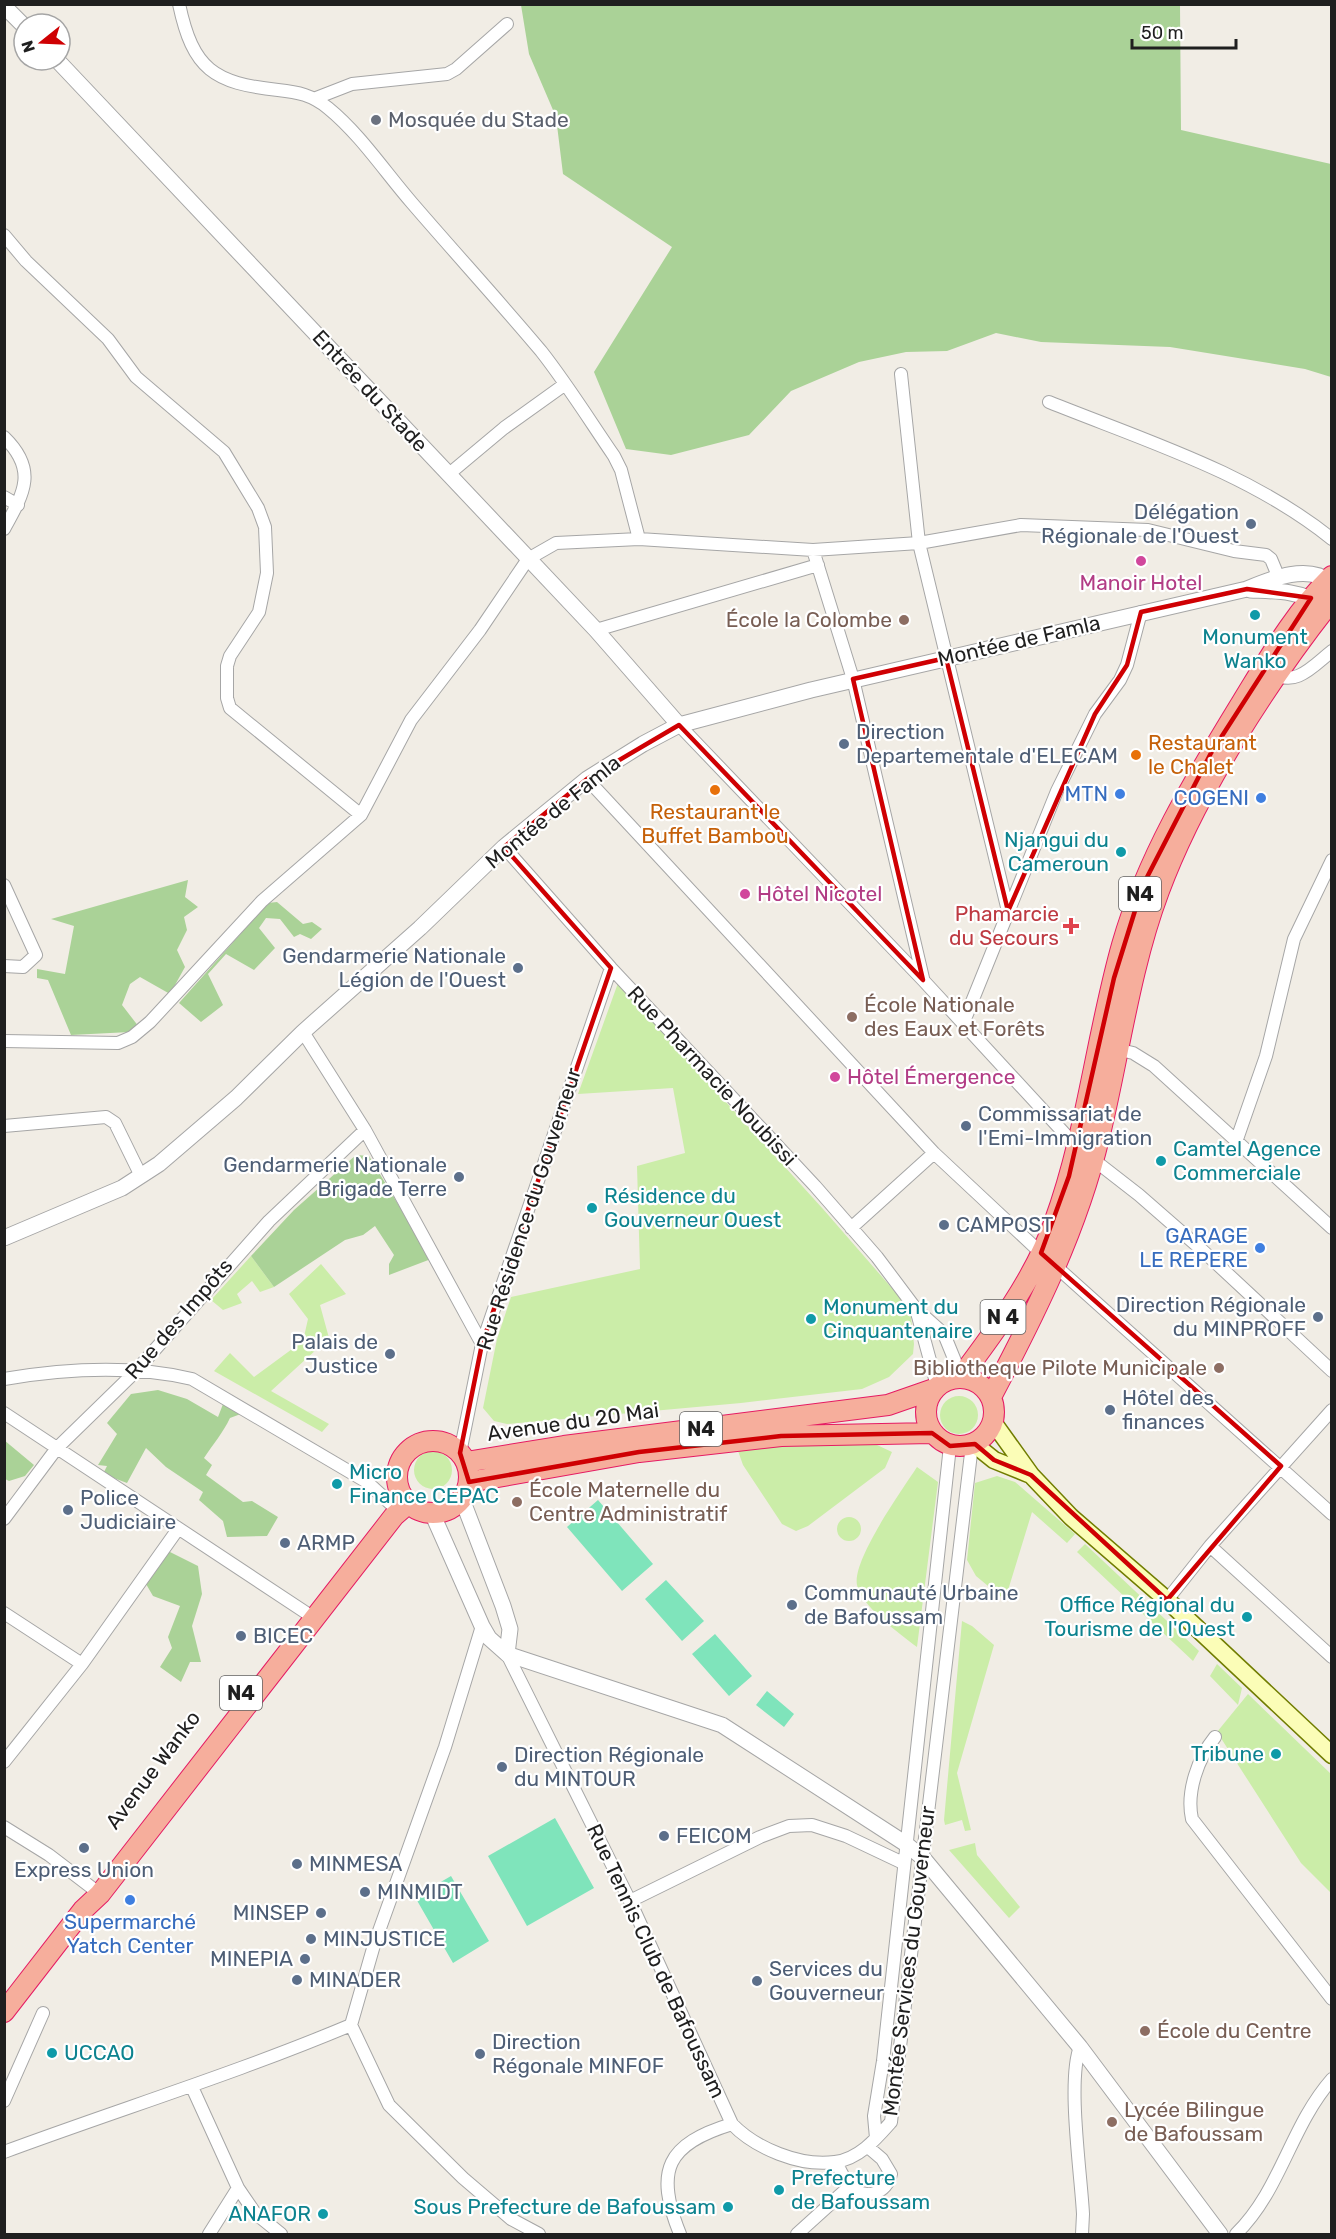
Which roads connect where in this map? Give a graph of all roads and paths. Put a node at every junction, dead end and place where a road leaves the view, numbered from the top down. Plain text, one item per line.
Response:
1 (179, 4) edge
2 (507, 24) dead end
3 (68, 72) edge
4 (316, 98) junction
5 (4, 235) edge
6 (901, 374) dead end
7 (564, 385) junction
8 (1050, 402) dead end
9 (4, 437) edge
10 (448, 474) junction
11 (4, 497) edge
12 (18, 505) junction
13 (4, 529) edge
14 (639, 539) junction
15 (1332, 539) edge
16 (919, 543) junction
17 (813, 550) junction
18 (528, 559) junction
19 (818, 565) junction
20 (1330, 580) edge
21 (1274, 584) junction
22 (1323, 602) edge
23 (1141, 612) junction
24 (596, 630) junction
25 (1332, 651) edge
26 (946, 658) junction
27 (1271, 671) junction
28 (853, 679) junction
29 (679, 725) junction
30 (587, 779) junction
31 (362, 814) junction
32 (504, 847) junction
33 (1332, 860) edge
34 (4, 885) edge
35 (1008, 911) junction
36 (4, 966) edge
37 (611, 968) junction
38 (923, 980) junction
39 (963, 1024) junction
40 (303, 1032) junction
41 (4, 1041) edge
42 (1109, 1047) junction
43 (4, 1126) edge
44 (365, 1130) junction
45 (1236, 1142) junction
46 (1076, 1146) junction
47 (934, 1153) junction
48 (1093, 1161) junction
49 (141, 1176) junction
50 (851, 1228) junction
51 (1332, 1228) edge
52 (4, 1238) edge
53 (1041, 1253) junction
54 (1056, 1267) junction
55 (916, 1309) junction
56 (482, 1344) junction
57 (1332, 1371) edge
58 (135, 1372) junction
59 (4, 1378) edge
60 (959, 1378) junction
61 (936, 1388) junction
62 (991, 1397) junction
63 (1332, 1410) edge
64 (4, 1413) edge
65 (993, 1422) junction
66 (932, 1433) junction
67 (973, 1444) junction
68 (950, 1446) junction
69 (57, 1448) junction
70 (1281, 1466) junction
71 (464, 1474) junction
72 (1031, 1475) junction
73 (400, 1500) junction
74 (432, 1513) junction
75 (1332, 1514) edge
76 (4, 1519) edge
77 (178, 1529) junction
78 (1210, 1546) junction
79 (1167, 1600) junction
80 (4, 1613) edge
81 (309, 1614) junction
82 (482, 1626) junction
83 (507, 1654) junction
84 (1332, 1657) edge
85 (82, 1664) junction
86 (1215, 1737) dead end
87 (1332, 1755) edge
88 (4, 1762) edge
89 (4, 1827) edge
90 (906, 1844) junction
91 (923, 1858) junction
92 (903, 1863) junction
93 (97, 1891) junction
94 (630, 1901) junction
95 (1332, 1999) edge
96 (4, 2012) edge
97 (43, 2013) dead end
98 (351, 2025) junction
99 (1080, 2047) junction
100 (1332, 2079) edge
101 (192, 2087) junction
102 (4, 2101) edge
103 (732, 2124) junction
104 (872, 2143) junction
105 (4, 2152) edge
106 (836, 2162) junction
107 (850, 2186) junction
108 (238, 2188) junction
109 (209, 2235) edge
110 (281, 2235) edge
111 (539, 2235) edge
112 (680, 2235) edge
113 (797, 2235) edge
114 (1082, 2235) edge
115 (1220, 2235) edge
116 (1236, 2235) edge

1 - 4 street
2 - 4 street
3 - 10 street, Entrée du Stade
4 - 7 street
5 - 31 street
6 - 16 street
7 - 10 street
7 - 14 street
8 - 15 street
9 - 12 street
10 - 18 street, Entrée du Stade
11 - 12 street
12 - 13 street
14 - 17 street
14 - 18 street
16 - 17 street
16 - 21 street
16 - 26 street
17 - 19 street
18 - 24 street, Entrée du Stade
18 - 31 street
19 - 24 street
19 - 28 street
20 - 21 street, Montée de Famla
20 - 22 highway, N4
21 - 22 street
21 - 23 street, Montée de Famla
22 - 27 highway, N4
23 - 26 street, Montée de Famla
23 - 35 street
24 - 29 street, Entrée du Stade
25 - 27 street
26 - 28 street, Montée de Famla
26 - 35 street
27 - 42 highway, N4
28 - 29 street, Montée de Famla
28 - 38 street
29 - 30 street, Montée de Famla
29 - 38 street
30 - 32 street, Montée de Famla
30 - 47 street
31 - 41 street
32 - 37 street, Rue Pharmacie Noubissi
32 - 40 street, Montée de Famla
33 - 45 street
34 - 36 street
35 - 39 street
37 - 50 street, Rue Pharmacie Noubissi
37 - 56 street, Rue Résidence du Gouverneur
38 - 39 street
39 - 46 street
40 - 44 street
40 - 49 street, Montée de Famla
42 - 45 street
42 - 46 highway, N4
42 - 48 highway, N4
43 - 49 street
44 - 56 street
44 - 58 street, Rue des Impôts
45 - 51 street
46 - 48 street
46 - 53 highway, N4
47 - 50 street
47 - 53 street
48 - 54 highway, N4
48 - 57 street
49 - 52 street, Montée de Famla
50 - 55 street, Rue Pharmacie Noubissi
53 - 54 street
53 - 60 highway, N 4
54 - 62 highway, N 4
54 - 70 street
55 - 60 street, Rue Pharmacie Noubissi
55 - 61 street, Rue Pharmacie Noubissi
56 - 71 street, Rue Résidence du Gouverneur
58 - 59 street
58 - 69 street, Rue des Impôts
58 - 73 street
60 - 61 highway
60 - 62 highway
61 - 66 highway
61 - 71 highway, Avenue du 20 Mai / N4
62 - 65 highway
63 - 70 street
64 - 69 street
65 - 67 highway
65 - 72 main road
66 - 68 highway
66 - 71 highway, Avenue du 20 Mai / N4
67 - 68 highway
67 - 72 main road
67 - 91 street, Montée Services du Gouverneur
68 - 90 street, Montée Services du Gouverneur
69 - 76 street, Rue des Impôts
69 - 77 street
70 - 75 street
70 - 78 street
71 - 73 highway
71 - 74 highway
71 - 83 street, Rue Tennis Club de Bafoussam
72 - 79 main road
73 - 74 highway
73 - 81 highway, Avenue Wanko / N4
74 - 82 street, Rue Tennis Club de Bafoussam
77 - 81 street
77 - 85 street
78 - 79 street
78 - 84 street
79 - 87 main road
80 - 85 street
81 - 93 highway, Avenue Wanko / N4
82 - 83 street, Rue Tennis Club de Bafoussam
82 - 98 street
83 - 90 street
83 - 94 street, Rue Tennis Club de Bafoussam
85 - 88 street
86 - 95 street
89 - 93 street
90 - 91 street
90 - 92 street, Montée Services du Gouverneur
91 - 99 street
91 - 104 street, Montée Services du Gouverneur
92 - 94 street
92 - 104 street, Montée Services du Gouverneur
93 - 96 highway, Avenue Wanko / N4
94 - 103 street, Rue Tennis Club de Bafoussam
97 - 102 street
98 - 101 street
98 - 111 street
99 - 114 street
99 - 115 street
100 - 116 street
101 - 105 street
101 - 108 street
103 - 106 street, Rue Tennis Club de Bafoussam
103 - 112 street
104 - 106 street, Rue Tennis Club de Bafoussam
104 - 107 street
106 - 107 street
107 - 113 street
108 - 109 street
108 - 110 street

